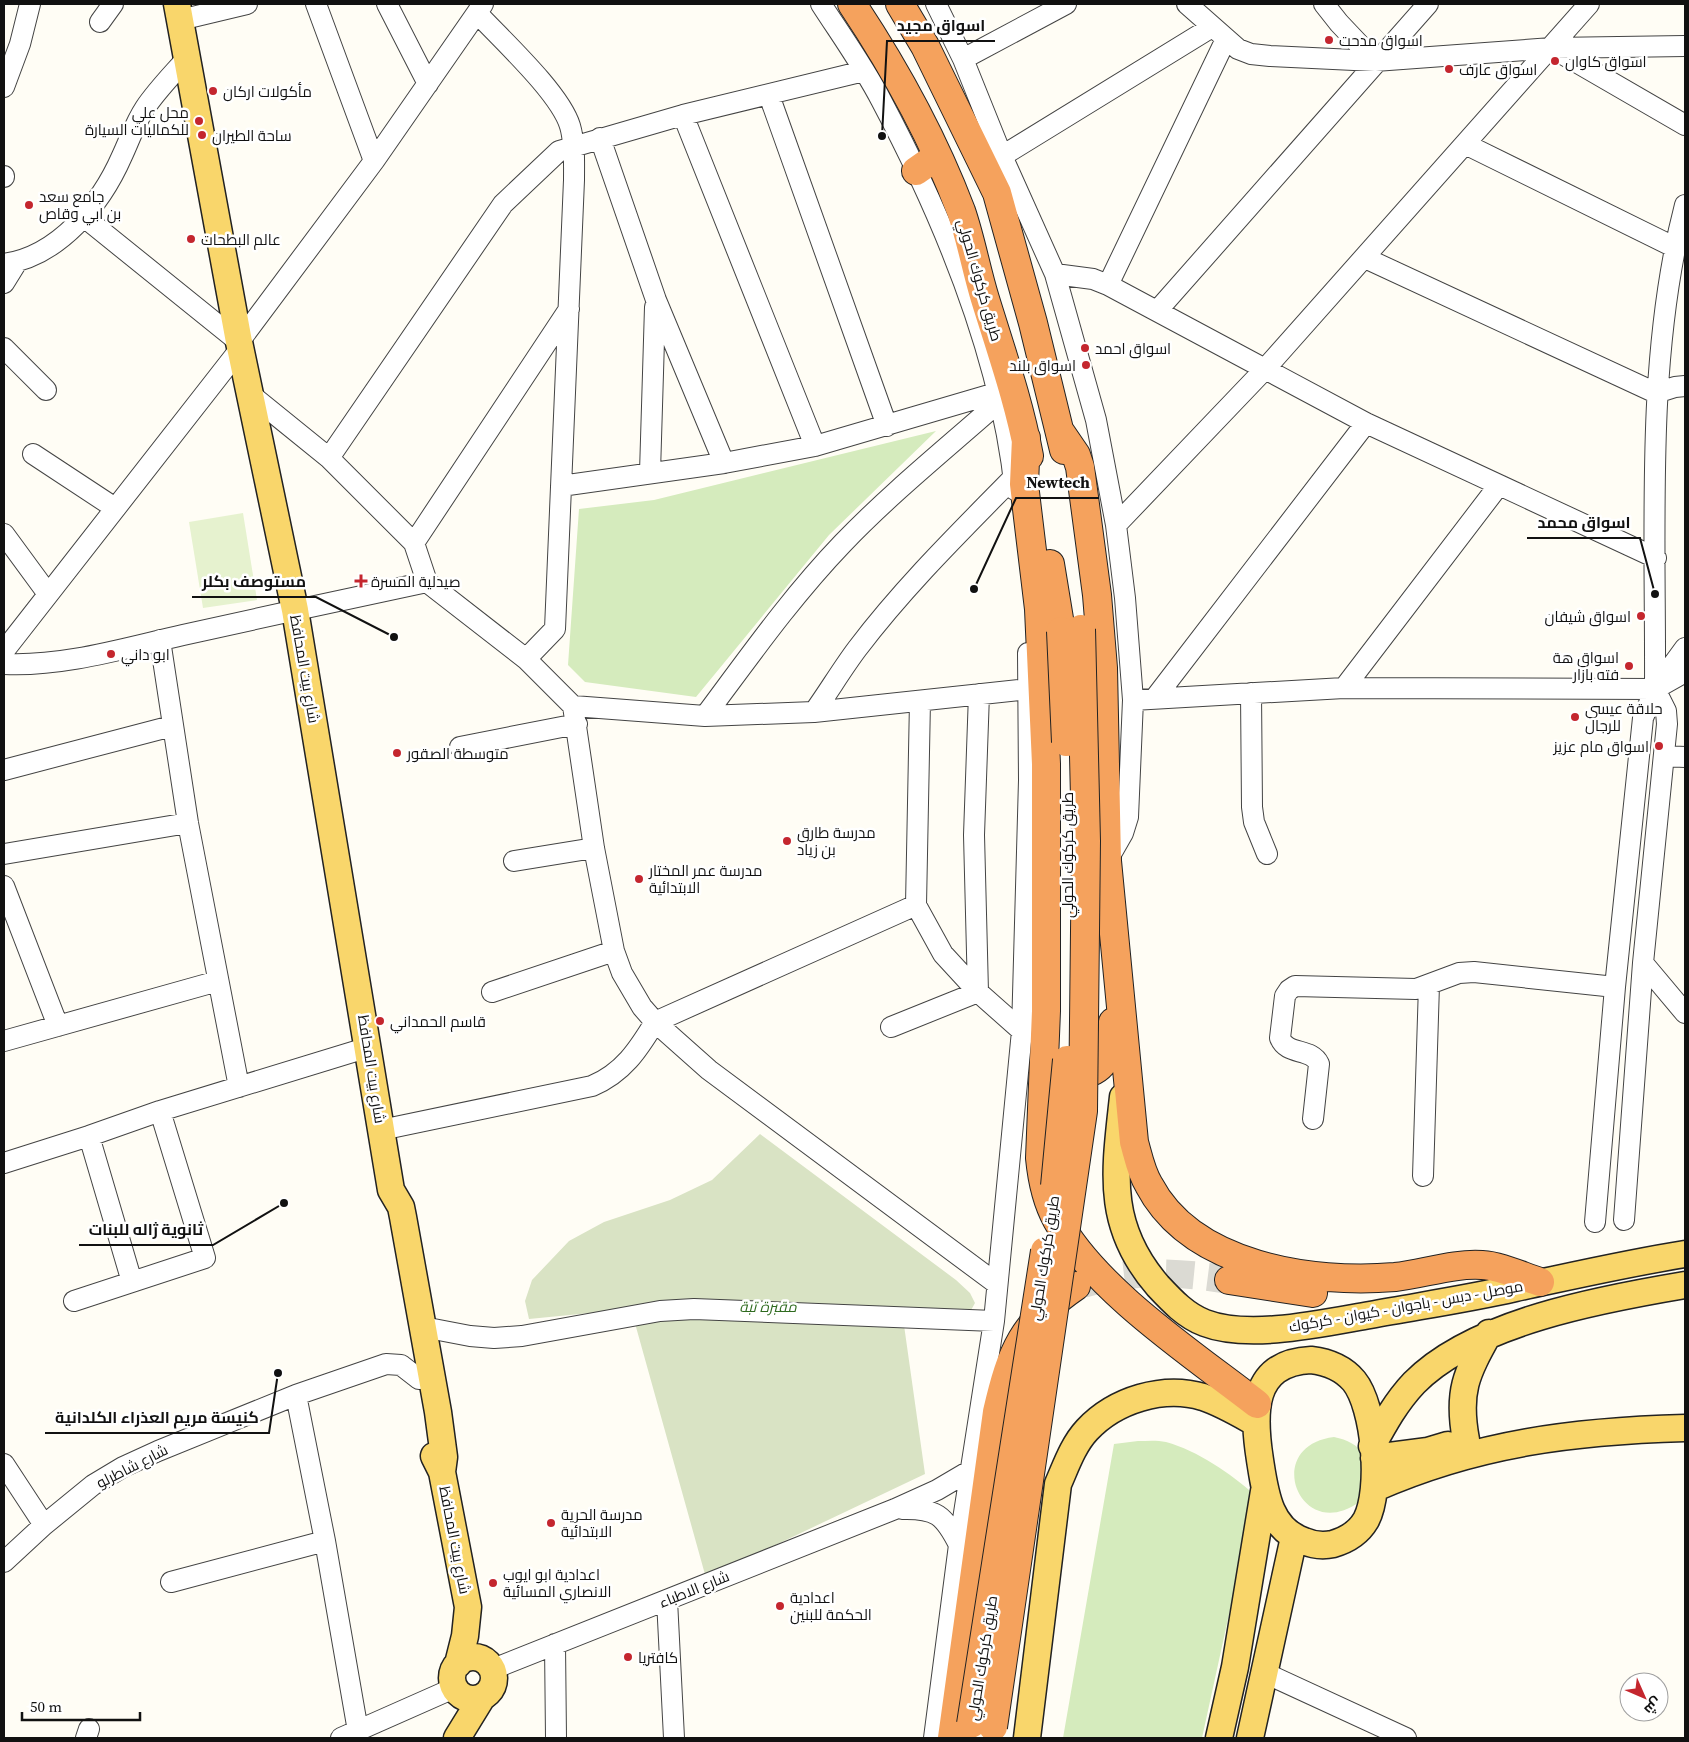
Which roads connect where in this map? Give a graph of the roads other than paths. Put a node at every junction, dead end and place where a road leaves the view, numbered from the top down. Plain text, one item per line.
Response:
1 (30, 4) edge
2 (112, 4) edge
3 (247, 4) edge
4 (316, 4) edge
5 (387, 4) edge
6 (821, 4) edge
7 (852, 4) edge
8 (936, 4) edge
9 (1064, 4) edge
10 (1187, 4) edge
11 (1324, 4) edge
12 (1428, 4) edge
13 (1589, 4) edge
14 (480, 8) edge
15 (903, 8) edge
16 (178, 12) edge
17 (100, 22) dead end
18 (872, 32) junction
19 (1219, 33) junction
20 (1685, 46) edge
21 (1552, 48) junction
22 (187, 58) junction
23 (963, 59) junction
24 (1375, 61) junction
25 (864, 71) junction
26 (428, 84) junction
27 (4, 88) edge
28 (769, 95) junction
29 (682, 115) junction
30 (1685, 125) edge
31 (600, 138) junction
32 (1466, 144) junction
33 (573, 146) junction
34 (1002, 156) junction
35 (374, 160) junction
36 (926, 164) junction
37 (1685, 205) edge
38 (84, 217) junction
39 (1674, 247) junction
40 (1365, 258) junction
41 (10, 263) edge
42 (1055, 274) junction
43 (4, 283) edge
44 (1108, 285) junction
45 (656, 300) junction
46 (569, 309) junction
47 (1158, 311) junction
48 (239, 345) junction
49 (4, 348) edge
50 (1265, 369) junction
51 (1685, 386) edge
52 (46, 390) dead end
53 (1656, 393) junction
54 (250, 394) junction
55 (1000, 396) junction
56 (1366, 423) junction
57 (887, 426) junction
58 (1061, 433) junction
59 (1026, 438) junction
60 (815, 446) junction
61 (33, 454) dead end
62 (329, 458) junction
63 (724, 463) junction
64 (650, 472) junction
65 (1014, 478) junction
66 (1499, 485) junction
67 (561, 486) junction
68 (115, 508) junction
69 (1116, 525) junction
70 (4, 534) edge
71 (414, 543) junction
72 (1656, 558) junction
73 (427, 582) junction
74 (48, 594) junction
75 (295, 610) junction
76 (1071, 630) junction
77 (160, 640) junction
78 (1685, 648) edge
79 (4, 650) edge
80 (526, 659) junction
81 (4, 664) edge
82 (1685, 672) edge
83 (1029, 688) junction
84 (1344, 688) junction
85 (1655, 689) junction
86 (1251, 693) junction
87 (979, 694) junction
88 (1155, 698) junction
89 (1133, 700) junction
90 (920, 701) junction
91 (814, 712) junction
92 (575, 715) junction
93 (705, 716) junction
94 (172, 726) junction
95 (460, 747) dead end
96 (1664, 756) junction
97 (1685, 757) edge
98 (4, 770) edge
99 (188, 823) junction
100 (594, 848) junction
101 (4, 854) edge
102 (1267, 854) dead end
103 (514, 861) dead end
104 (1107, 861) junction
105 (4, 886) edge
106 (916, 905) junction
107 (614, 951) junction
108 (1116, 958) junction
109 (1036, 961) junction
110 (1643, 963) junction
111 (218, 981) junction
112 (1429, 985) junction
113 (1615, 986) junction
114 (492, 992) dead end
115 (978, 992) junction
116 (1046, 1011) junction
117 (1685, 1013) edge
118 (655, 1022) junction
119 (58, 1026) junction
120 (891, 1027) dead end
121 (1022, 1031) junction
122 (4, 1041) edge
123 (369, 1047) junction
124 (1127, 1068) junction
125 (238, 1087) junction
126 (1606, 1103) junction
127 (1631, 1105) junction
128 (160, 1111) junction
129 (1313, 1119) dead end
130 (381, 1130) junction
131 (90, 1136) junction
132 (4, 1163) edge
133 (1423, 1176) dead end
134 (391, 1190) junction
135 (1624, 1220) dead end
136 (1596, 1222) dead end
137 (1685, 1254) edge
138 (1229, 1280) tunnel mouth
139 (132, 1282) junction
140 (997, 1284) junction
141 (1528, 1285) junction
142 (1685, 1285) edge
143 (1076, 1286) tunnel mouth
144 (74, 1300) dead end
145 (994, 1321) junction
146 (1316, 1324) junction
147 (423, 1327) junction
148 (1489, 1333) junction
149 (1323, 1362) junction
150 (418, 1379) junction
151 (296, 1395) junction
152 (1685, 1411) edge
153 (1256, 1413) junction
154 (1658, 1420) junction
155 (1685, 1428) edge
156 (1466, 1440) junction
157 (1373, 1452) junction
158 (4, 1464) edge
159 (971, 1470) junction
160 (442, 1472) junction
161 (1375, 1488) junction
162 (1264, 1491) junction
163 (895, 1509) junction
164 (44, 1524) junction
165 (1294, 1537) junction
166 (325, 1541) junction
167 (959, 1545) junction
168 (4, 1562) edge
169 (171, 1582) dead end
170 (667, 1600) junction
171 (468, 1607) junction
172 (555, 1644) junction
173 (490, 1666) junction
174 (1235, 1667) junction
175 (1265, 1672) junction
176 (463, 1686) junction
177 (976, 1733) edge
178 (349, 1735) edge
179 (446, 1738) edge
180 (457, 1738) edge
181 (556, 1738) edge
182 (674, 1738) edge
183 (934, 1738) edge
184 (1027, 1738) edge
185 (1219, 1738) edge
186 (1250, 1738) edge
187 (1406, 1738) edge

1 - 27 street
2 - 17 street
3 - 16 street
4 - 35 street
5 - 26 street
6 - 25 street
7 - 18 highway, طريق كركوك الحولي
8 - 23 street
9 - 23 street
10 - 19 street
11 - 24 street
12 - 24 street
13 - 21 street
14 - 26 street
14 - 33 street
15 - 18 highway
15 - 58 highway, طريق كركوك الحولي
16 - 22 main road, شارع بيت المحافظ
18 - 36 highway, طريق كركوك الحولي
19 - 24 street
19 - 34 street
19 - 44 street
20 - 21 street
21 - 24 street
21 - 30 street
21 - 32 street
22 - 38 street
22 - 48 main road, شارع بيت المحافظ
23 - 34 street
24 - 47 street
25 - 28 street
25 - 36 street
26 - 35 street
28 - 29 street
28 - 57 street
29 - 31 street
29 - 60 street
31 - 33 street
31 - 45 street
32 - 39 street
32 - 40 street
33 - 46 street
33 - 62 street
34 - 42 street
35 - 48 street
36 - 55 street
36 - 59 highway, طريق كركوك الحولي
37 - 39 street
38 - 41 street
38 - 48 street
39 - 53 street
40 - 50 street
40 - 53 street
41 - 43 street
42 - 44 street
42 - 69 street
44 - 47 street
45 - 63 street
45 - 64 street
46 - 67 street
46 - 71 street
47 - 50 street
48 - 54 main road, شارع بيت المحافظ
48 - 68 street
49 - 52 street
50 - 56 street
50 - 69 street
51 - 53 street
53 - 72 street
54 - 62 street
54 - 75 main road, شارع بيت المحافظ
55 - 57 street
55 - 65 street
55 - 93 street
56 - 66 street
56 - 88 street
57 - 60 street
58 - 76 highway, طريق كركوك الحولي
58 - 104 highway
59 - 76 highway, طريق كركوك الحولي
59 - 109 highway
60 - 63 street
61 - 68 street
62 - 71 street
63 - 64 street
64 - 67 street
65 - 83 street
65 - 91 street
66 - 72 street
66 - 84 street
67 - 80 street
68 - 74 street
69 - 89 street
70 - 74 street
71 - 73 street
72 - 85 street
73 - 75 street
73 - 80 street
74 - 79 street
75 - 77 street
75 - 123 main road, شارع بيت المحافظ
76 - 177 highway, طريق كركوك الحولي, bridge
77 - 81 street
77 - 94 street
78 - 85 street
80 - 92 street
82 - 85 street
83 - 87 street
83 - 109 street
84 - 85 street
84 - 86 street
85 - 96 street
85 - 113 street
86 - 88 street
86 - 102 street
87 - 90 street
87 - 115 street
88 - 89 street
89 - 104 street
90 - 91 street
90 - 106 street
91 - 93 street
92 - 93 street
92 - 95 street
92 - 100 street
94 - 98 street
94 - 99 street
96 - 97 street
96 - 110 street
99 - 101 street
99 - 111 street
100 - 103 street
100 - 107 street
104 - 108 highway
105 - 119 street
106 - 115 street
106 - 118 street
107 - 114 street
107 - 118 street
108 - 116 highway
108 - 124 highway
109 - 116 highway
109 - 121 street
110 - 117 street
110 - 127 street
111 - 119 street
111 - 125 street
112 - 113 street
112 - 129 street
112 - 133 street
113 - 126 street
115 - 120 street
115 - 121 street
116 - 153 highway
118 - 130 street
118 - 140 street
119 - 122 street
121 - 140 street
123 - 125 street
123 - 130 main road, شارع بيت المحافظ
124 - 141 highway
124 - 146 main road, موصل - دبس - باجوان - كيوان - كركوك
125 - 128 street
126 - 127 street
126 - 136 street
127 - 135 street
128 - 131 street
128 - 139 street
130 - 134 main road, شارع بيت المحافظ
131 - 132 street
131 - 139 street
134 - 147 main road, شارع بيت المحافظ
134 - 150 main road, شارع بيت المحافظ
137 - 141 main road, موصل - دبس - باجوان - كيوان - كركوك
138 - 141 highway
139 - 144 street
140 - 145 street
141 - 146 main road, موصل - دبس - باجوان - كيوان - كركوك
142 - 148 main road
143 - 177 highway
145 - 147 street
145 - 159 street
146 - 149 main road
147 - 160 main road, شارع بيت المحافظ
148 - 156 main road
148 - 157 main road
149 - 153 main road
149 - 157 main road
150 - 151 street, شارع شاطرلو
150 - 160 main road, شارع بيت المحافظ
151 - 164 street, شارع شاطرلو
151 - 166 street
152 - 154 main road
153 - 162 main road
153 - 184 main road
154 - 155 main road
154 - 156 main road
154 - 161 main road
156 - 157 main road
157 - 161 main road
158 - 164 street
159 - 163 street, شارع الاطباء
159 - 167 street
160 - 171 main road, شارع بيت المحافظ
161 - 165 main road
162 - 165 main road
162 - 174 main road
163 - 167 street, شارع الاطباء
163 - 170 street, شارع الاطباء
164 - 168 street, شارع شاطرلو
165 - 175 main road
166 - 169 street
166 - 178 street
167 - 183 street
170 - 172 street, شارع الاطباء
170 - 182 street
171 - 173 main road, شارع بيت المحافظ
171 - 176 main road, شارع بيت المحافظ
172 - 173 street, شارع الاطباء
172 - 181 street
173 - 176 main road
173 - 176 main road, شارع بيت المحافظ
174 - 175 main road
174 - 185 main road
175 - 186 main road
175 - 187 street
176 - 178 street
176 - 179 main road, شارع بيت المحافظ
176 - 180 main road, شارع بيت المحافظ

